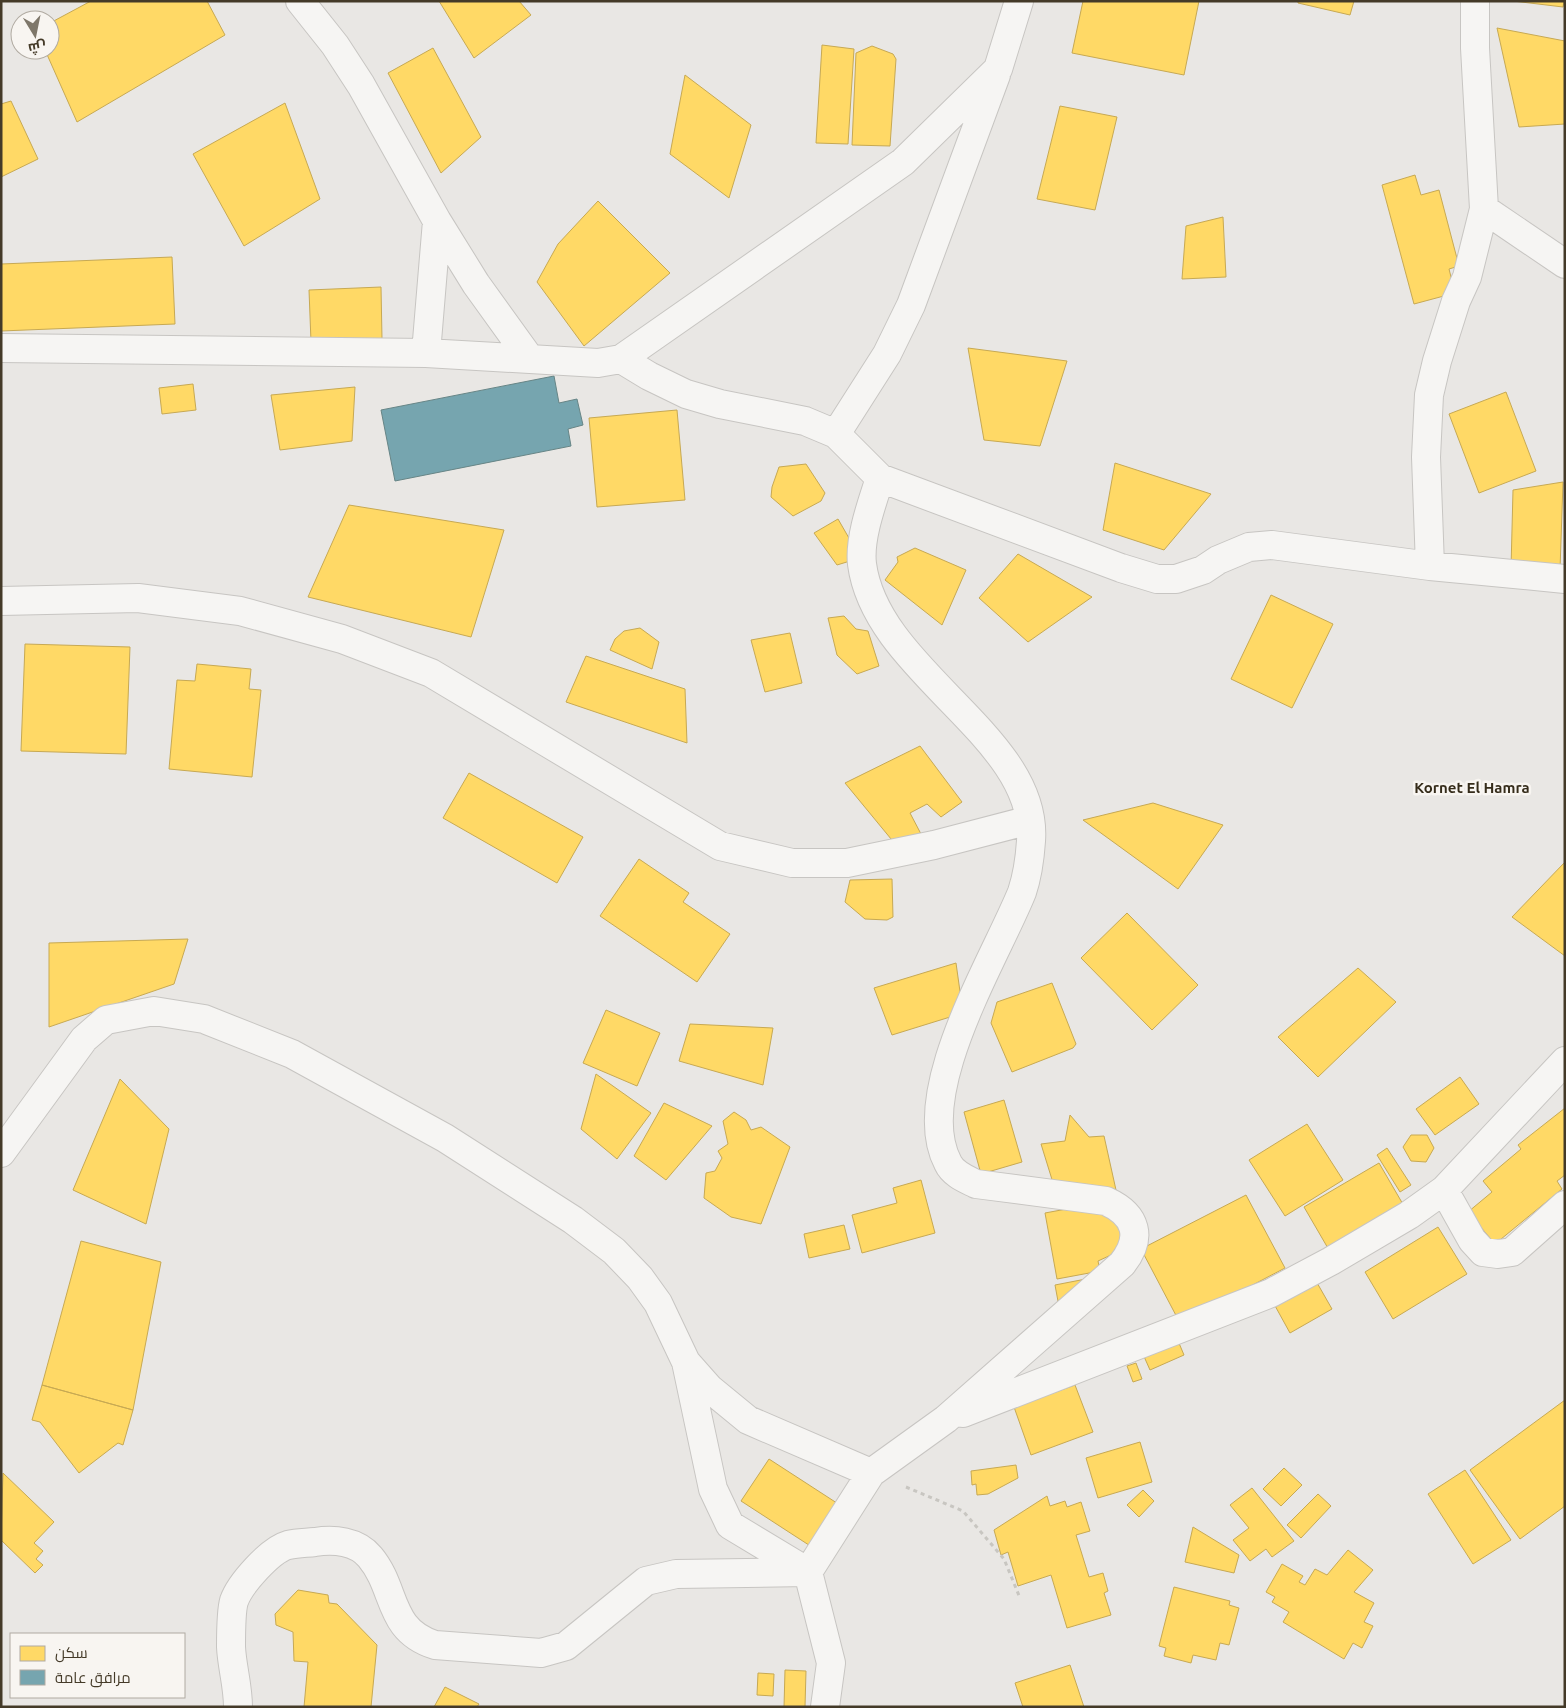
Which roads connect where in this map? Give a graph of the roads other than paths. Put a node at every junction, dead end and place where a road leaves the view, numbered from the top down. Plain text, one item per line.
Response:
1 (300, 1) edge
2 (1019, 1) edge
3 (1475, 1) edge
4 (998, 69) junction
5 (1484, 209) junction
6 (437, 221) junction
7 (1565, 264) edge
8 (1, 348) edge
9 (426, 353) junction
10 (530, 359) junction
11 (621, 359) junction
12 (836, 434) junction
13 (880, 478) junction
14 (1430, 566) junction
15 (1565, 579) edge
16 (1, 601) edge
17 (1030, 820) junction
18 (1565, 1061) edge
19 (1, 1153) edge
20 (1444, 1190) junction
21 (1565, 1204) edge
22 (686, 1362) junction
23 (946, 1419) junction
24 (871, 1473) junction
25 (808, 1572) junction
26 (238, 1707) edge
27 (825, 1707) edge

1 - 6 street
2 - 4 street
3 - 5 street
4 - 11 street
4 - 12 street
5 - 7 street
5 - 14 street
6 - 9 street
6 - 10 street
8 - 9 street
9 - 10 street
10 - 11 street
11 - 12 street
12 - 13 street
13 - 14 street
13 - 17 street
14 - 15 street
16 - 17 street
17 - 23 street
18 - 20 street
19 - 22 street
20 - 21 street
20 - 23 street
22 - 24 street
22 - 25 street
23 - 24 street
24 - 25 street
25 - 26 street
25 - 27 street

